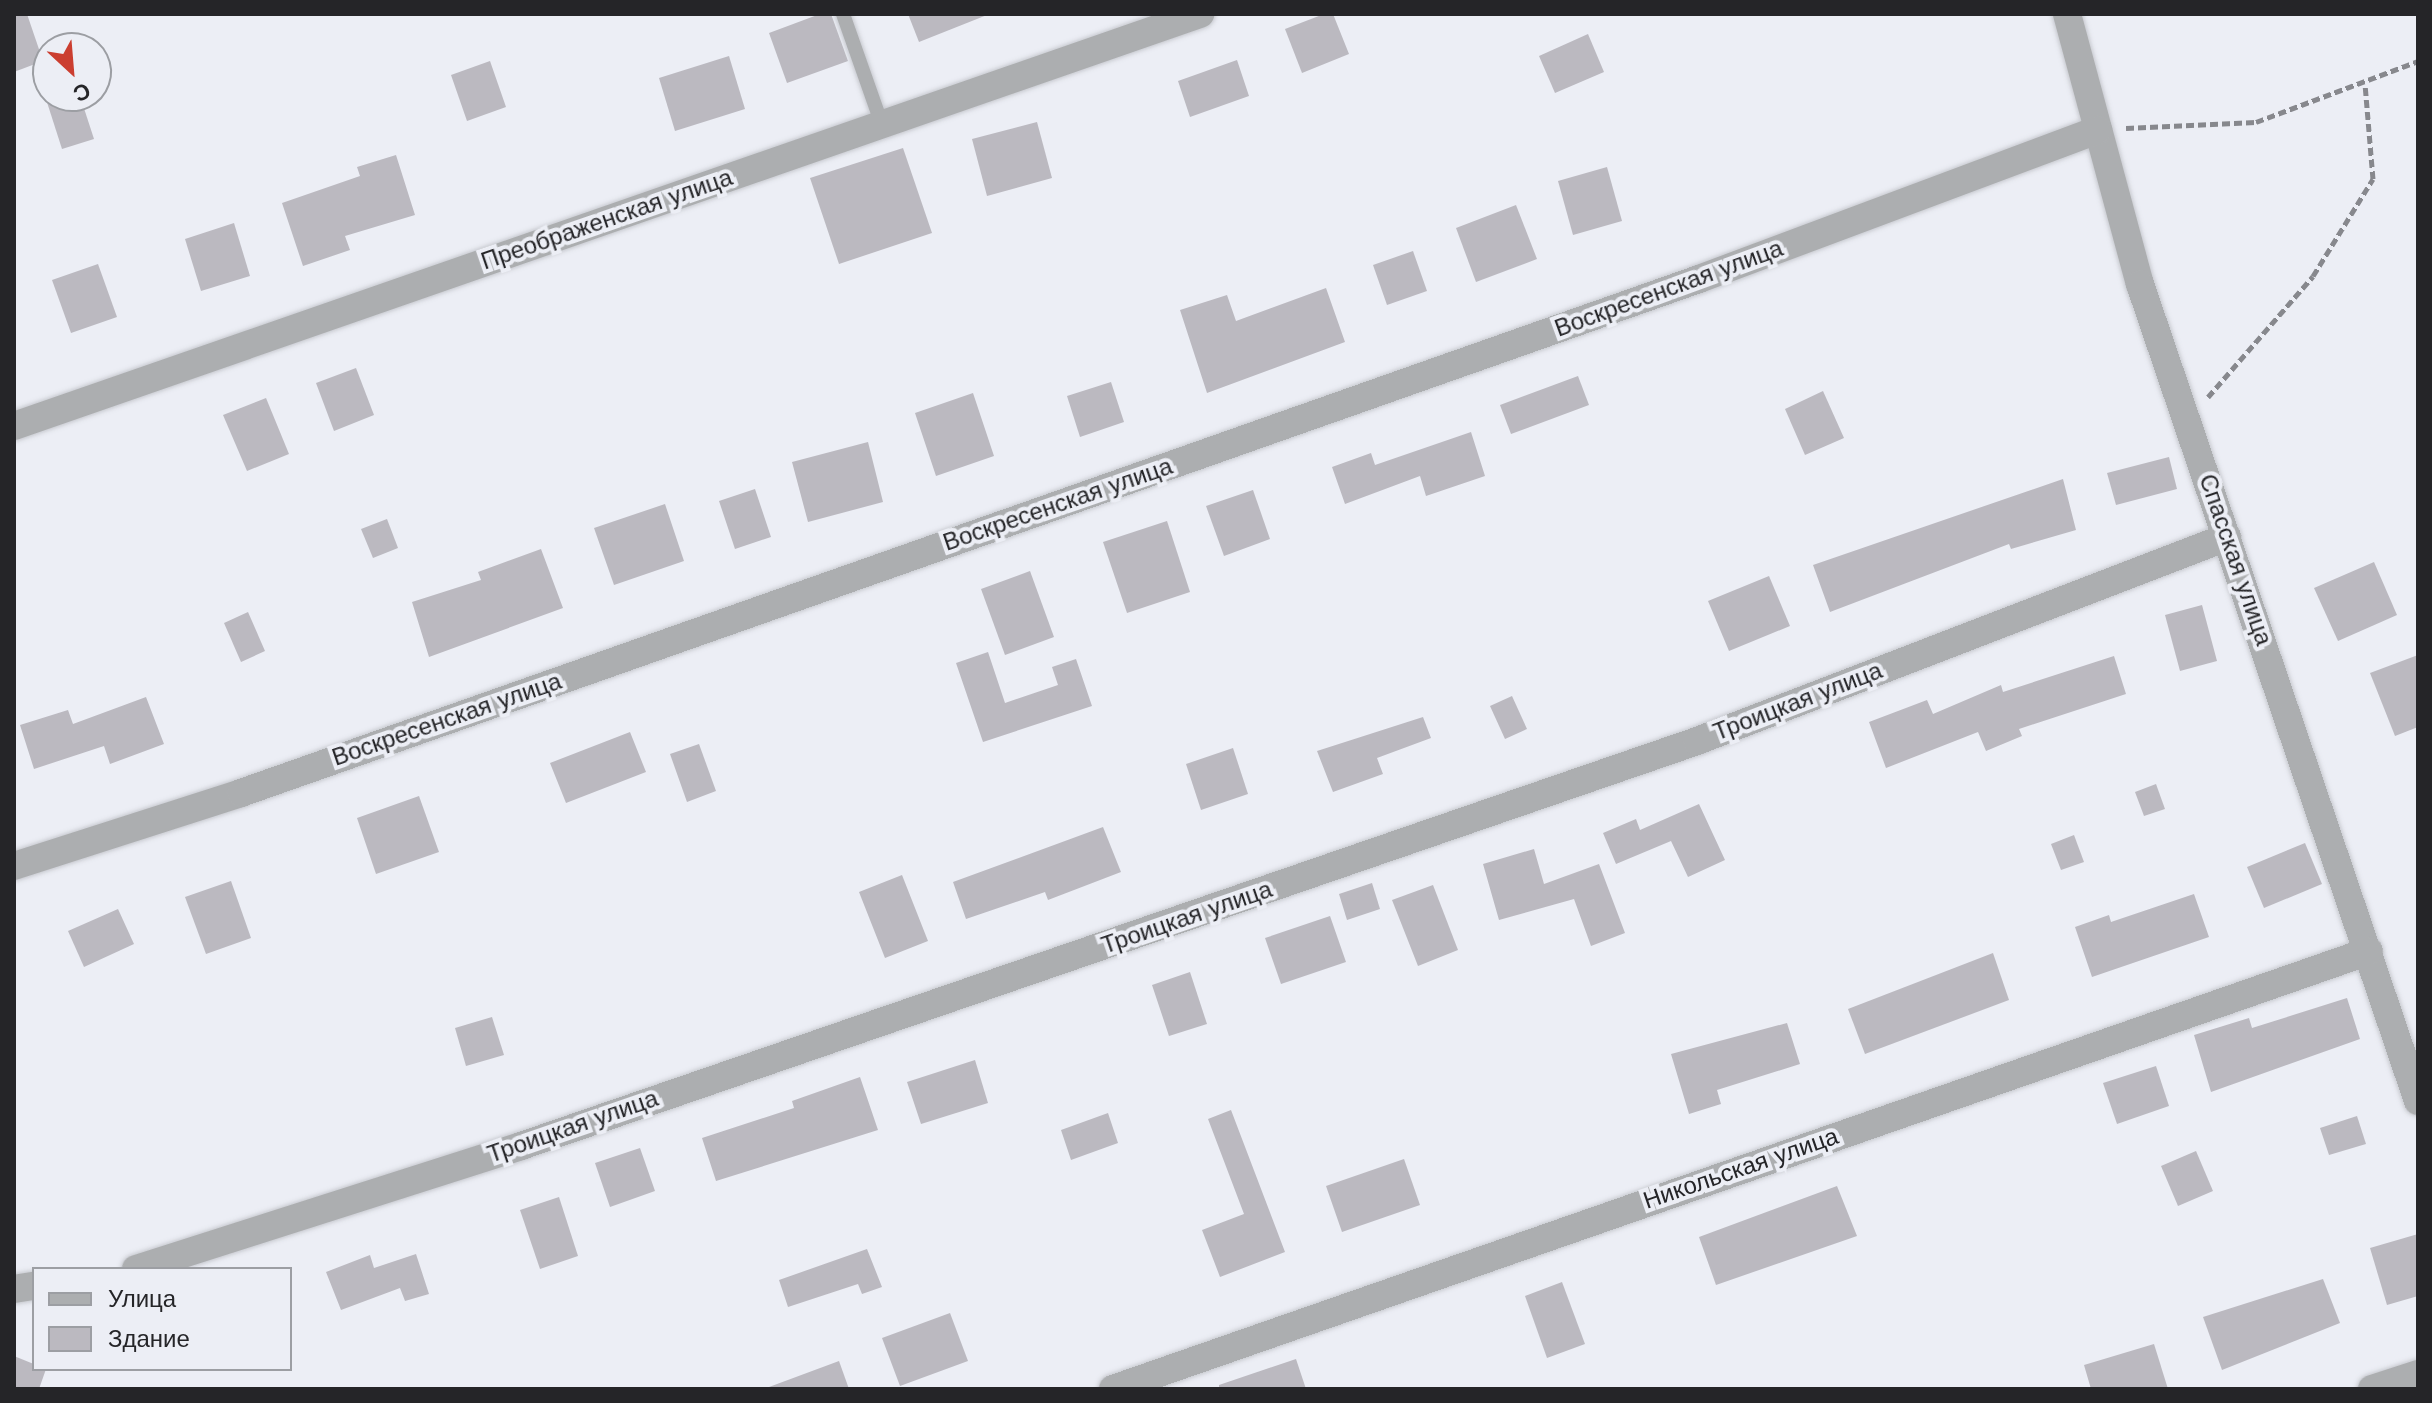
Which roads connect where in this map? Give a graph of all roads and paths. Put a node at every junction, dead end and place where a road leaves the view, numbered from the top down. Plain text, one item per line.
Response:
1 (843, 14) edge
2 (1200, 14) edge
3 (2067, 14) edge
4 (2418, 61) edge
5 (2365, 84) junction
6 (882, 125) junction
7 (2098, 130) junction
8 (2188, 423) junction
9 (14, 426) edge
10 (2227, 537) junction
11 (14, 866) edge
12 (2369, 951) junction
13 (2418, 1101) edge
14 (142, 1267) edge
15 (2418, 1374) edge
16 (1113, 1389) edge
17 (2372, 1389) edge

1 - 6 lane
2 - 6 street, Преображенская улица
3 - 7 street, Спасская улица
4 - 5 path
5 - 7 path
5 - 8 path
6 - 9 street, Преображенская улица
7 - 8 street, Спасская улица
7 - 11 street, Воскресенская улица
8 - 10 street, Спасская улица
10 - 12 street, Спасская улица
10 - 14 street, Троицкая улица
12 - 13 street, Спасская улица
12 - 16 street, Никольская улица
15 - 17 street

